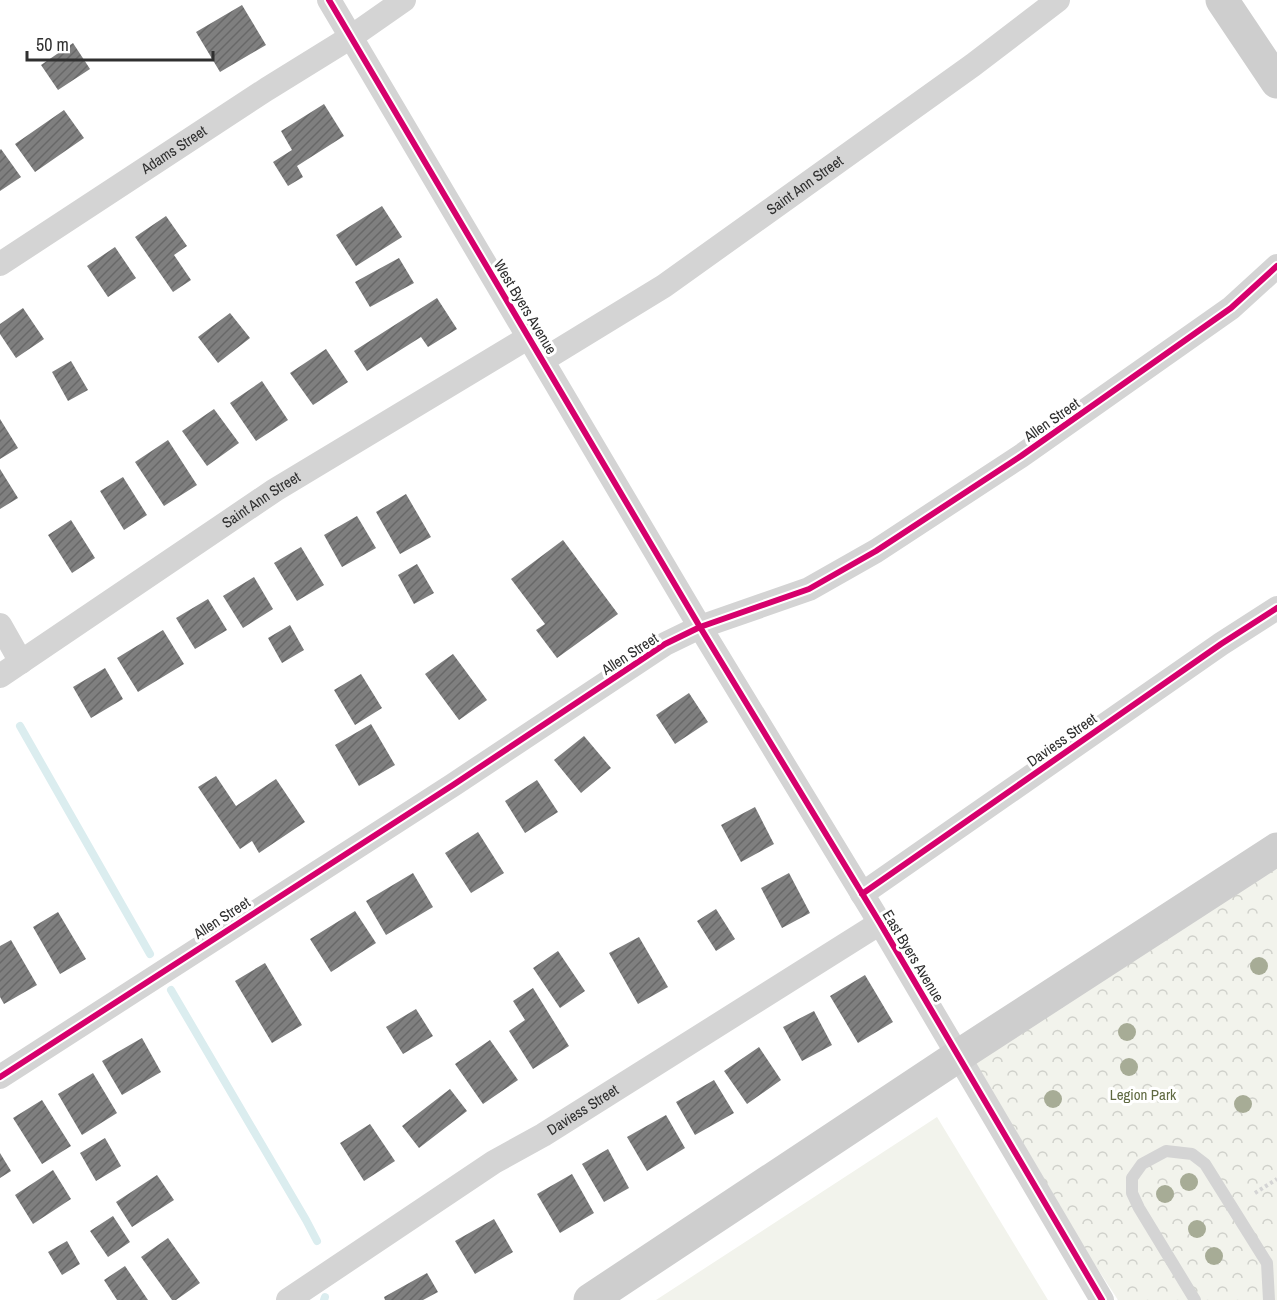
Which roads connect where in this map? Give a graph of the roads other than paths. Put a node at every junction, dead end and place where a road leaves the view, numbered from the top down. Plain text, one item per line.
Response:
1 (330, 0) edge
2 (404, 0) edge
3 (1058, 0) edge
4 (1222, 0) edge
5 (351, 37) junction
6 (1277, 82) edge
7 (0, 264) edge
8 (1277, 266) edge
9 (529, 337) junction
10 (543, 360) junction
11 (1277, 609) edge
12 (0, 625) edge
13 (700, 627) junction
14 (21, 662) junction
15 (0, 676) edge
16 (1277, 849) edge
17 (862, 894) junction
18 (880, 923) junction
19 (958, 1056) junction
20 (0, 1077) edge
21 (1099, 1298) edge
22 (288, 1300) edge
23 (590, 1300) edge
24 (1195, 1300) edge
25 (1269, 1300) edge

1 - 5 street, West Byers Avenue
2 - 5 street, Adams Street
3 - 10 street, Saint Ann Street
4 - 6 street
5 - 7 street, Adams Street
5 - 9 street, West Byers Avenue
8 - 13 street, Allen Street
9 - 10 street, West Byers Avenue
9 - 14 street, Saint Ann Street
10 - 13 street, West Byers Avenue
11 - 17 street, Daviess Street
12 - 14 street
13 - 17 street, East Byers Avenue
13 - 20 street, Allen Street
14 - 15 street, Saint Ann Street
16 - 19 street
17 - 18 street, East Byers Avenue
18 - 19 street, East Byers Avenue
18 - 22 street, Daviess Street
19 - 21 street, East Byers Avenue
19 - 23 street
24 - 25 lane

